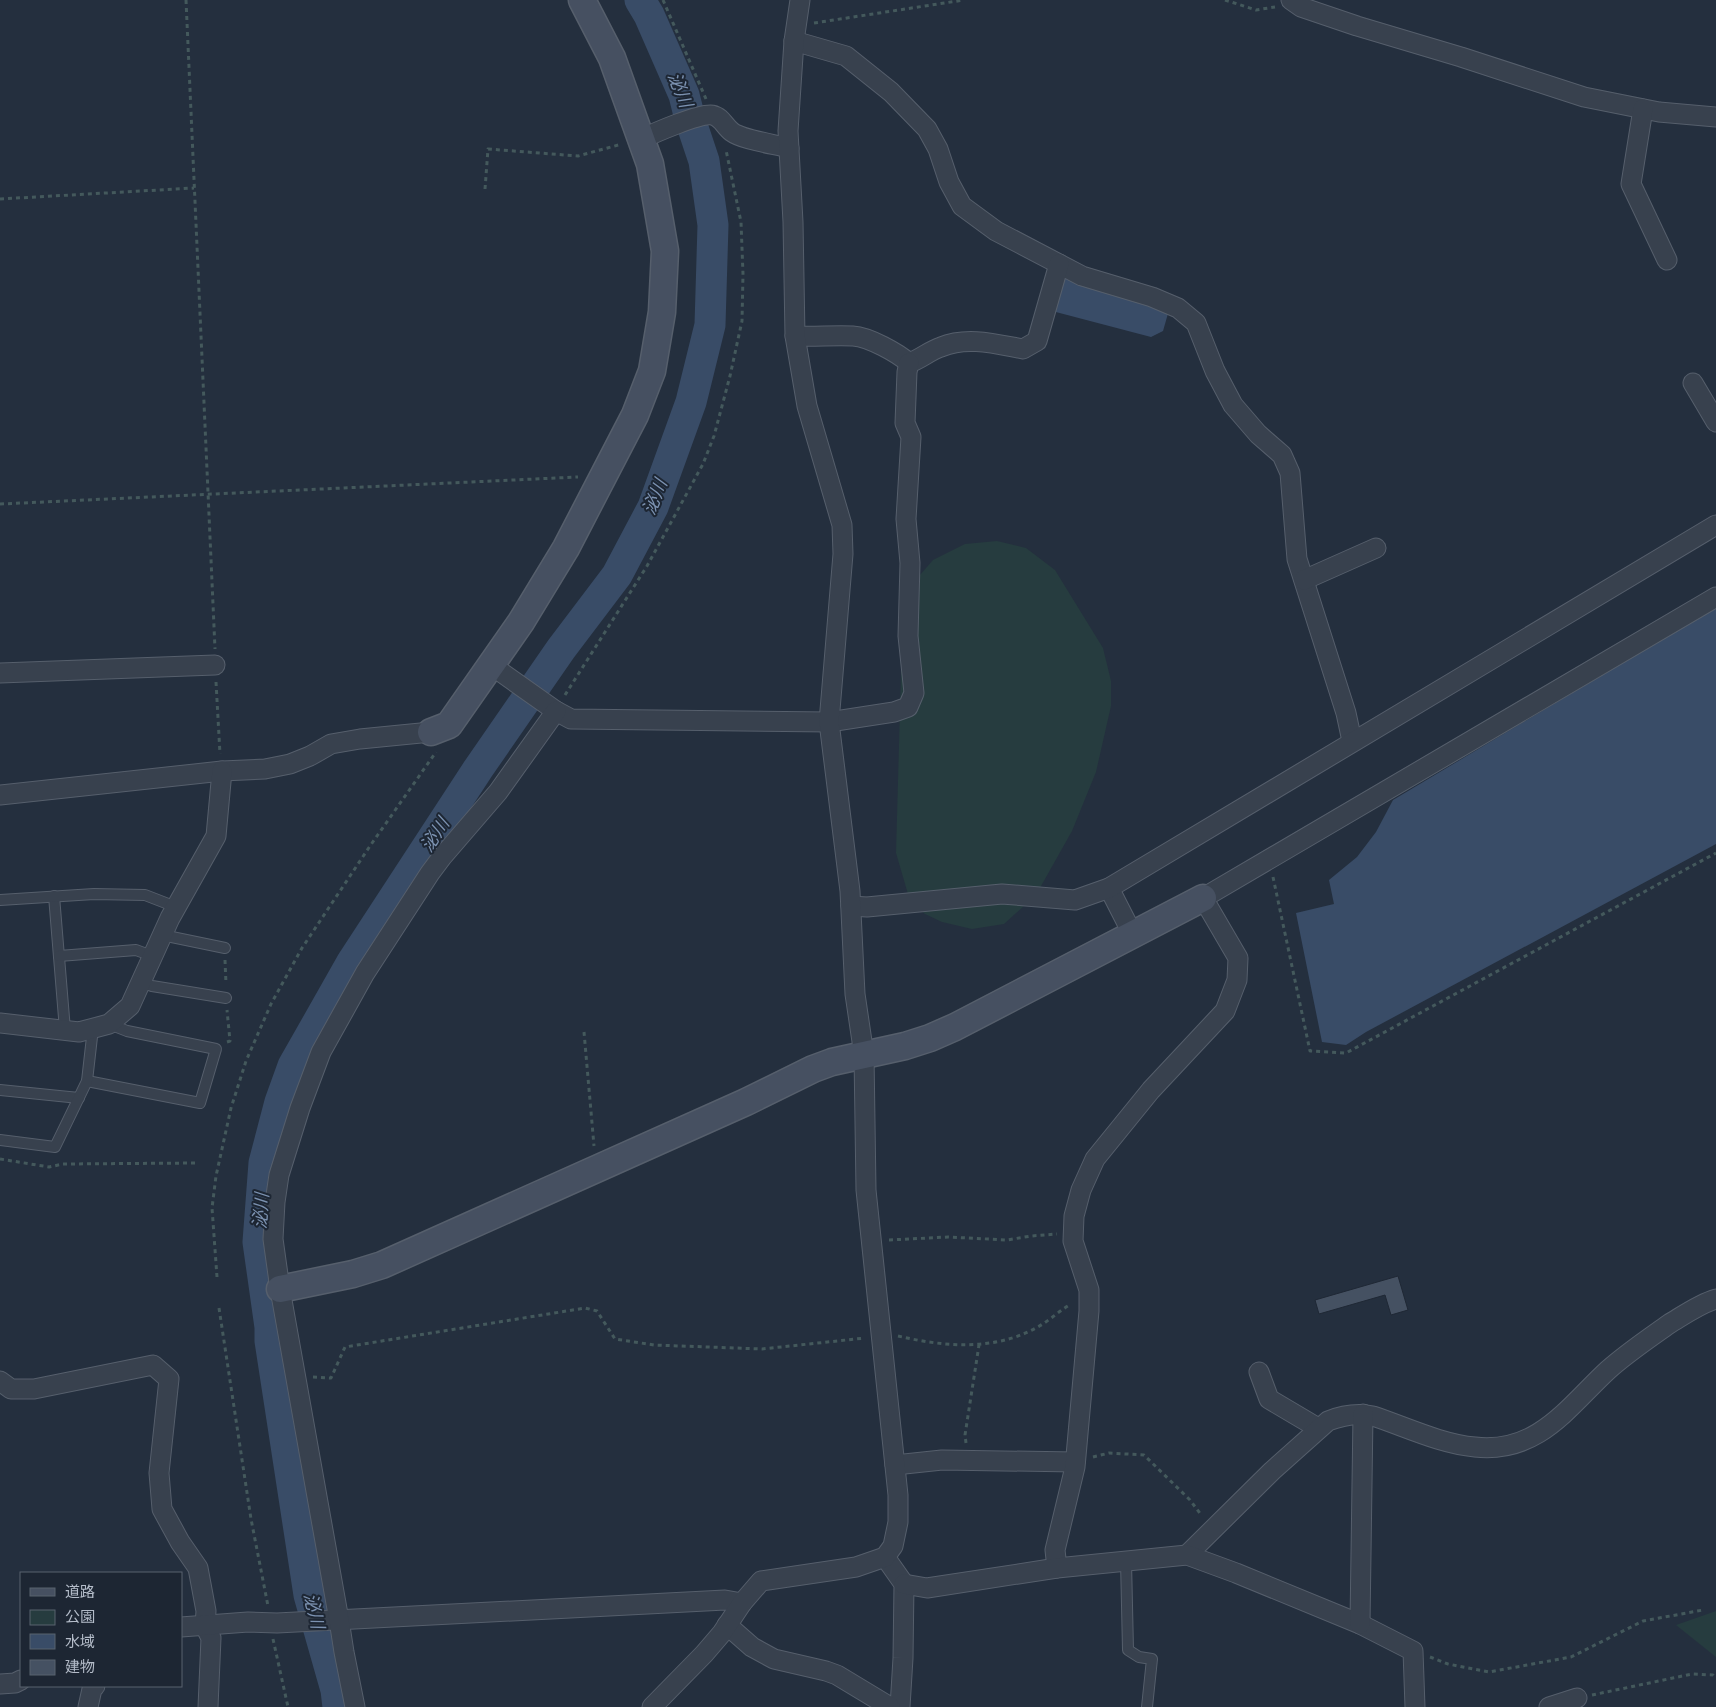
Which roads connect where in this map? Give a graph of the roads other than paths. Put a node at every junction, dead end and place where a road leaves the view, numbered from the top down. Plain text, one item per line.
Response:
1 (582, 0) edge
2 (800, 0) edge
3 (1292, 0) edge
4 (794, 41) junction
5 (1643, 109) junction
6 (1716, 117) edge
7 (652, 134) junction
8 (789, 148) junction
9 (1667, 260) dead end
10 (1058, 264) junction
11 (795, 336) junction
12 (909, 363) junction
13 (1693, 384) dead end
14 (1716, 422) edge
15 (1716, 525) edge
16 (1376, 548) dead end
17 (1304, 580) junction
18 (1716, 597) edge
19 (215, 665) road end
20 (496, 669) junction
21 (0, 674) edge
22 (551, 708) junction
23 (829, 722) junction
24 (440, 729) joint
25 (1352, 741) junction
26 (222, 771) junction
27 (0, 796) edge
28 (1109, 888) junction
29 (54, 896) junction
30 (1203, 898) junction
31 (0, 900) edge
32 (851, 906) junction
33 (176, 907) junction
34 (1133, 934) junction
35 (162, 935) junction
36 (225, 948) dead end
37 (59, 956) junction
38 (152, 956) junction
39 (140, 982) junction
40 (226, 998) dead end
41 (0, 1023) edge
42 (101, 1026) junction
43 (65, 1030) junction
44 (864, 1054) junction
45 (87, 1081) junction
46 (0, 1090) edge
47 (79, 1098) junction
48 (0, 1140) edge
49 (280, 1289) junction
50 (1716, 1298) edge
51 (1259, 1372) dead end
52 (0, 1381) edge
53 (1363, 1414) junction
54 (1318, 1428) junction
55 (1075, 1462) junction
56 (895, 1465) junction
57 (1187, 1555) junction
58 (885, 1557) junction
59 (1126, 1561) junction
60 (1057, 1568) junction
61 (904, 1584) junction
62 (742, 1603) junction
63 (337, 1620) junction
64 (1360, 1624) junction
65 (728, 1625) junction
66 (205, 1626) junction
67 (183, 1629) edge
68 (20, 1680) edge
69 (0, 1684) edge
70 (95, 1687) edge
71 (1576, 1698) road end
72 (661, 1704) edge
73 (88, 1707) edge
74 (208, 1707) edge
75 (355, 1707) edge
76 (890, 1707) edge
77 (900, 1707) edge
78 (1147, 1707) edge
79 (1415, 1707) edge
80 (1549, 1707) edge

1 - 7 street
2 - 4 street
3 - 5 street
4 - 8 street
4 - 10 street
5 - 6 street
5 - 9 street
7 - 8 street
7 - 20 street
8 - 11 street
10 - 12 street
10 - 17 street
11 - 12 street
11 - 23 street
12 - 23 street
13 - 14 street
15 - 25 street
16 - 17 street
17 - 25 street
18 - 30 street
19 - 21 street
20 - 22 street
20 - 24 street
22 - 23 street
22 - 49 street
23 - 32 street
24 - 26 street
25 - 28 street
26 - 27 street
26 - 33 street
28 - 32 street
28 - 34 street
29 - 31 lane
29 - 33 lane
29 - 37 lane
30 - 34 street
30 - 55 street
32 - 44 street
33 - 35 street
34 - 44 street
35 - 36 lane
35 - 38 street
37 - 38 lane
37 - 43 lane
38 - 39 street
39 - 40 lane
39 - 42 street
41 - 43 street
42 - 43 street
42 - 45 lane
42 - 45 lane
44 - 49 street
44 - 56 street
45 - 47 lane
46 - 47 lane
47 - 48 lane
49 - 63 street
50 - 53 street
51 - 54 street
52 - 66 street
53 - 54 street
53 - 64 street
54 - 57 street
55 - 56 street
55 - 60 street
56 - 58 street
57 - 59 street
57 - 64 street
58 - 61 street
58 - 62 street
59 - 60 street
59 - 78 lane
60 - 61 street
61 - 77 street
62 - 63 street
62 - 65 street
63 - 66 street
63 - 75 street
64 - 79 street
65 - 72 street
65 - 76 street
66 - 67 street
66 - 74 street
68 - 69 street
70 - 73 street
71 - 80 street

